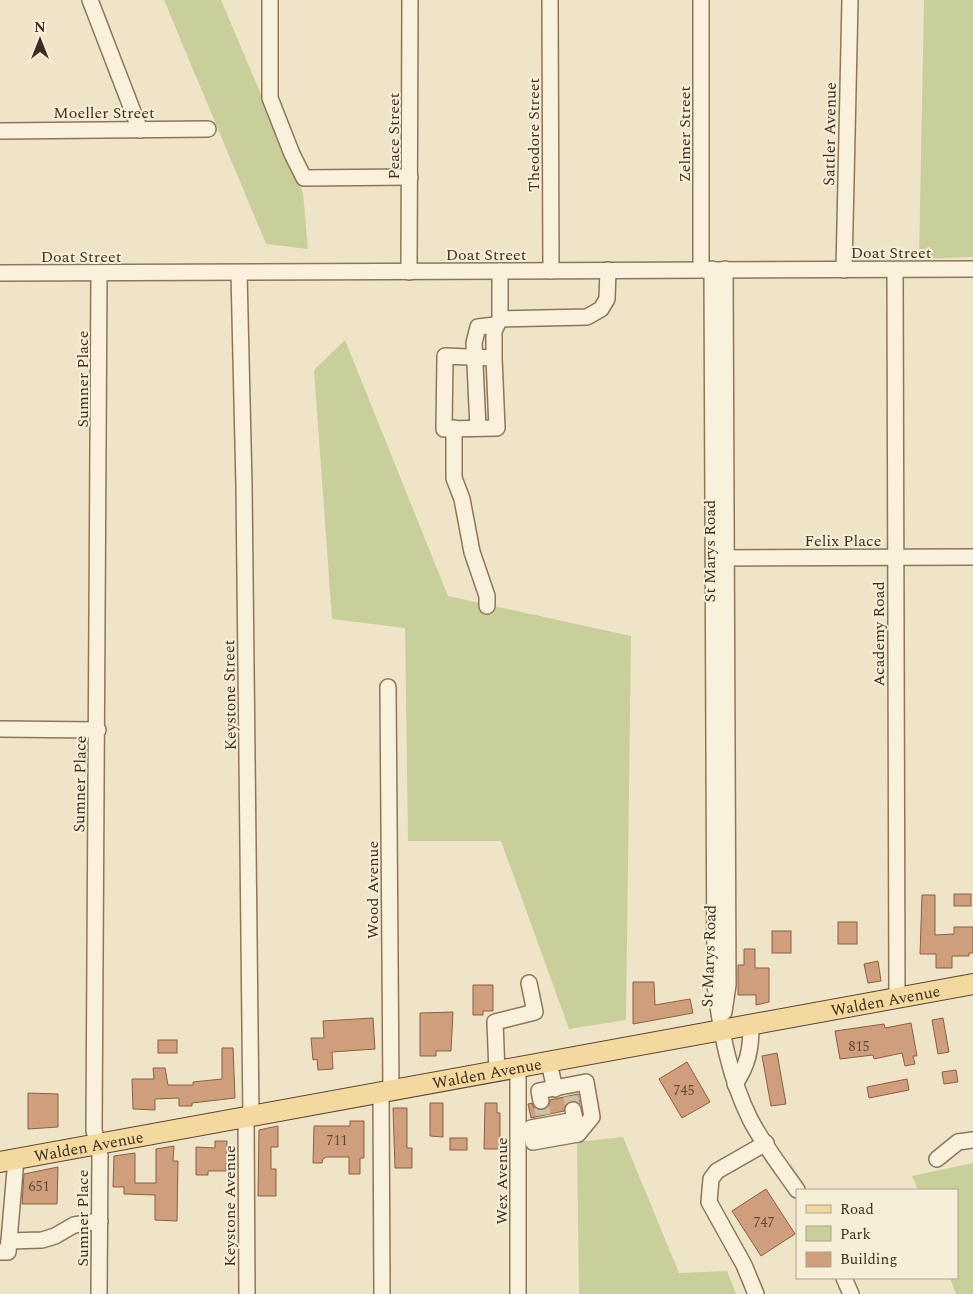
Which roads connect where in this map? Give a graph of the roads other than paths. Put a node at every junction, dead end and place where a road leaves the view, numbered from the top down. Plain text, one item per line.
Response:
1 (90, 0) edge
2 (270, 0) edge
3 (410, 0) edge
4 (550, 0) edge
5 (701, 0) edge
6 (850, 0) edge
7 (208, 129) dead end
8 (140, 130) junction
9 (0, 131) edge
10 (410, 177) junction
11 (713, 269) junction
12 (973, 269) edge
13 (608, 270) junction
14 (844, 270) junction
15 (900, 270) junction
16 (500, 271) junction
17 (551, 271) junction
18 (409, 272) junction
19 (0, 273) edge
20 (99, 273) junction
21 (238, 273) junction
22 (498, 322) junction
23 (475, 356) junction
24 (494, 358) junction
25 (454, 428) junction
26 (478, 428) junction
27 (901, 557) junction
28 (973, 557) edge
29 (720, 558) junction
30 (487, 606) dead end
31 (388, 687) dead end
32 (0, 729) edge
33 (98, 730) junction
34 (901, 828) junction
35 (529, 982) dead end
36 (973, 984) edge
37 (902, 998) junction
38 (751, 1026) junction
39 (722, 1031) junction
40 (549, 1063) junction
41 (518, 1069) junction
42 (496, 1073) junction
43 (735, 1084) junction
44 (386, 1093) junction
45 (570, 1106) junction
46 (249, 1117) junction
47 (544, 1128) junction
48 (973, 1140) edge
49 (766, 1143) junction
50 (97, 1144) junction
51 (936, 1158) dead end
52 (8, 1160) edge
53 (796, 1189) edge
54 (100, 1221) junction
55 (5, 1246) edge
56 (844, 1279) edge
57 (99, 1294) edge
58 (247, 1294) edge
59 (382, 1294) edge
60 (518, 1294) edge
61 (756, 1294) edge
62 (851, 1294) edge

1 - 8 street
2 - 10 street
3 - 10 street, Peace Street
4 - 17 street, Theodore Street
5 - 11 street, Zelmer Street
6 - 14 street, Sattler Avenue
7 - 8 street, Moeller Street
8 - 9 street, Moeller Street
10 - 18 street, Peace Street
11 - 13 street, Doat Street
11 - 14 street, Doat Street
11 - 29 street, St Marys Road
12 - 15 street, Doat Street
13 - 17 street, Doat Street
13 - 22 street
14 - 15 street, Doat Street
15 - 27 street, Academy Road
16 - 17 street, Doat Street
16 - 18 street, Doat Street
16 - 22 street
18 - 21 street, Doat Street
19 - 20 street, Doat Street
20 - 21 street, Doat Street
20 - 33 street, Sumner Place
21 - 46 street, Keystone Street
22 - 23 street
22 - 24 street
23 - 24 street
23 - 25 street
23 - 26 street
24 - 26 street
25 - 26 street
25 - 30 street
27 - 28 street, Felix Place
27 - 29 street, Felix Place
27 - 34 street, Academy Road
29 - 39 street, St Marys Road
31 - 44 street, Wood Avenue
32 - 33 street
33 - 50 street, Sumner Place
34 - 37 street, Academy Road
34 - 37 street, Academy Road
35 - 42 street
36 - 37 main road, Walden Avenue
37 - 38 main road, Walden Avenue
38 - 39 main road, Walden Avenue
38 - 43 street
39 - 40 main road, Walden Avenue
39 - 43 street
40 - 41 main road, Walden Avenue
40 - 45 street
41 - 42 main road, Walden Avenue
41 - 47 street, Wex Avenue
42 - 44 main road, Walden Avenue
43 - 49 street
44 - 46 main road, Walden Avenue
44 - 59 street, Wood Avenue
45 - 47 street
45 - 47 street
46 - 50 main road, Walden Avenue
46 - 58 street, Keystone Avenue
47 - 60 street, Wex Avenue
48 - 51 street
49 - 53 street
49 - 61 street
50 - 52 main road, Walden Avenue
50 - 54 street, Sumner Place
52 - 55 street
54 - 55 street
54 - 57 street, Sumner Place
56 - 62 street

